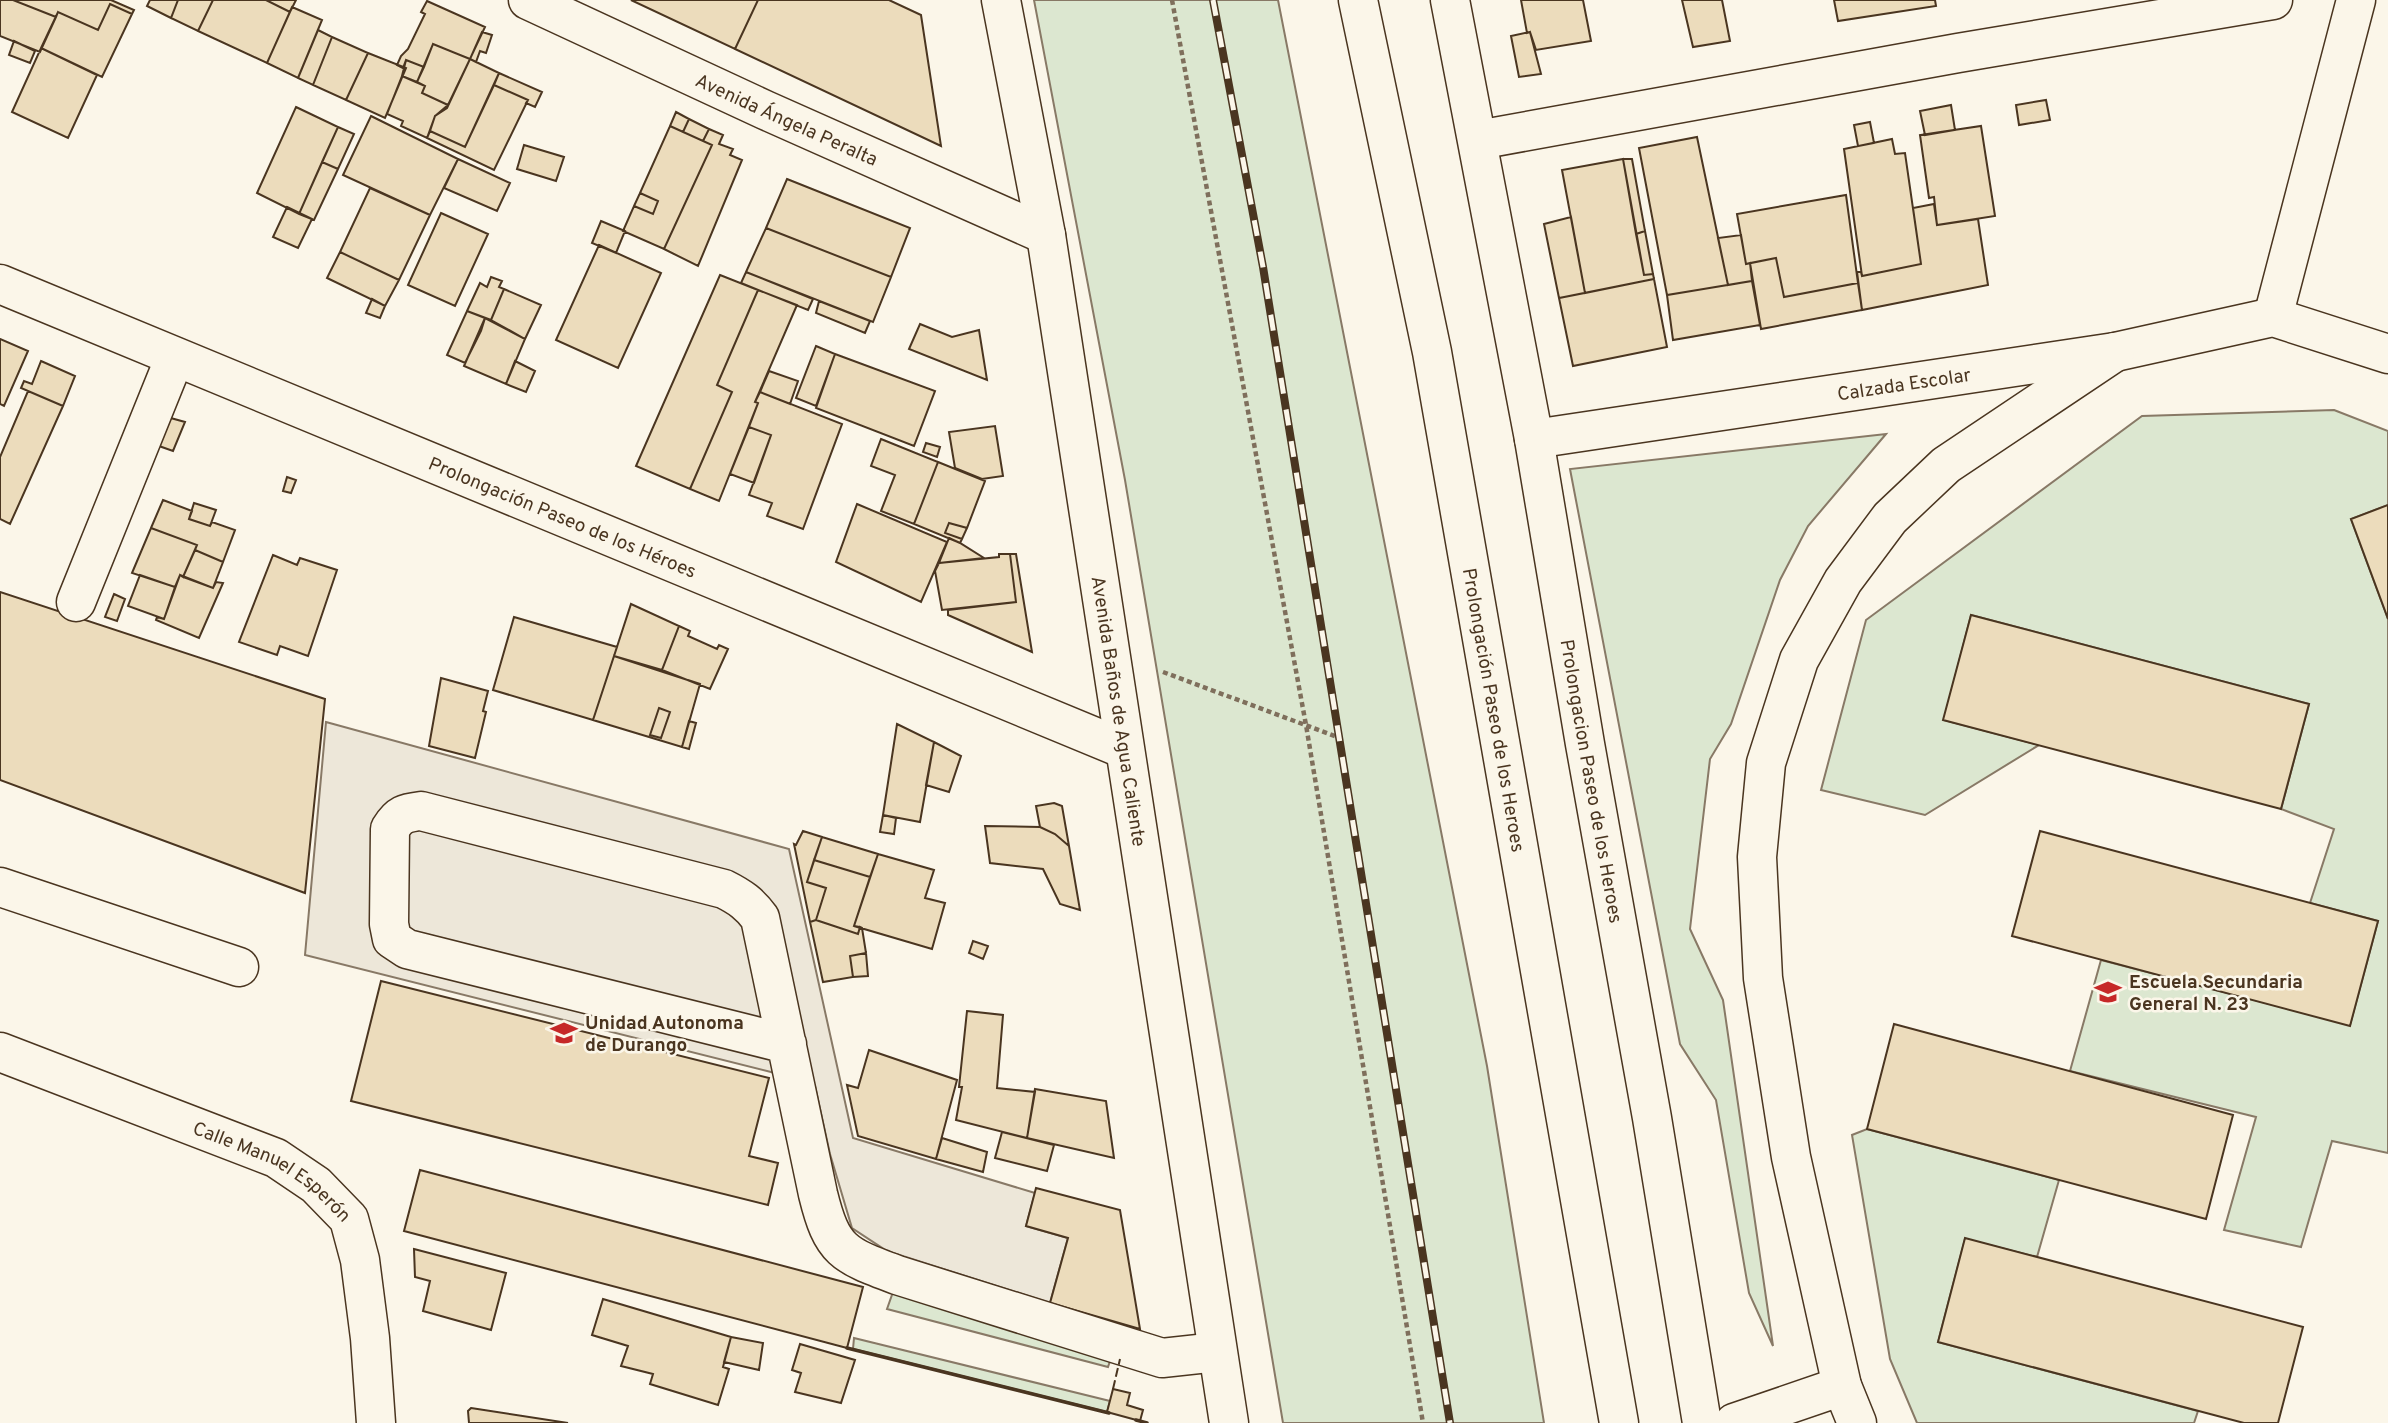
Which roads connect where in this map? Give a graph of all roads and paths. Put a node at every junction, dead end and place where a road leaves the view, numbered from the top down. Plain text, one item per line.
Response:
1 (528, 0) edge
2 (1001, 0) edge
3 (1172, 0) edge
4 (1358, 0) edge
5 (1450, 0) edge
6 (2273, 0) edge
7 (2356, 0) edge
8 (1478, 140) junction
9 (1046, 235) junction
10 (0, 285) edge
11 (2273, 317) junction
12 (2115, 352) junction
13 (2388, 354) edge
14 (175, 357) junction
15 (1534, 439) junction
16 (76, 602) dead end
17 (1110, 652) junction
18 (1306, 725) junction
19 (1340, 738) dead end
20 (1124, 749) junction
21 (0, 887) edge
22 (239, 967) dead end
23 (786, 1044) junction
24 (0, 1052) edge
25 (1217, 1352) junction
26 (1827, 1401) edge
27 (376, 1423) edge
28 (1229, 1423) edge
29 (1423, 1423) edge
30 (1619, 1423) edge
31 (1702, 1423) edge
32 (1734, 1423) edge
33 (1857, 1423) edge

1 - 9 street, Avenida Ángela Peralta
2 - 9 street, Avenida Baños de Agua Caliente
3 - 18 path
4 - 30 street, Prolongación Paseo de los Heroes
5 - 8 street, Prolongacion Paseo de los Heroes
6 - 8 street
7 - 11 street
8 - 15 street, Prolongacion Paseo de los Heroes
9 - 17 street, Avenida Baños de Agua Caliente
10 - 14 street, Prolongación Paseo de los Héroes
11 - 12 street, Calzada Escolar
11 - 13 street
12 - 15 street, Calzada Escolar
12 - 26 street
14 - 16 street
14 - 20 street, Prolongación Paseo de los Héroes
15 - 31 street, Prolongacion Paseo de los Heroes
17 - 18 path
17 - 20 street, Avenida Baños de Agua Caliente
18 - 19 path
18 - 29 path
20 - 25 street, Avenida Baños de Agua Caliente
21 - 22 street
23 - 23 street
23 - 25 street
24 - 27 street, Calle Manuel Esperón
25 - 28 street, Avenida Baños de Agua Caliente
26 - 32 street
26 - 33 street

